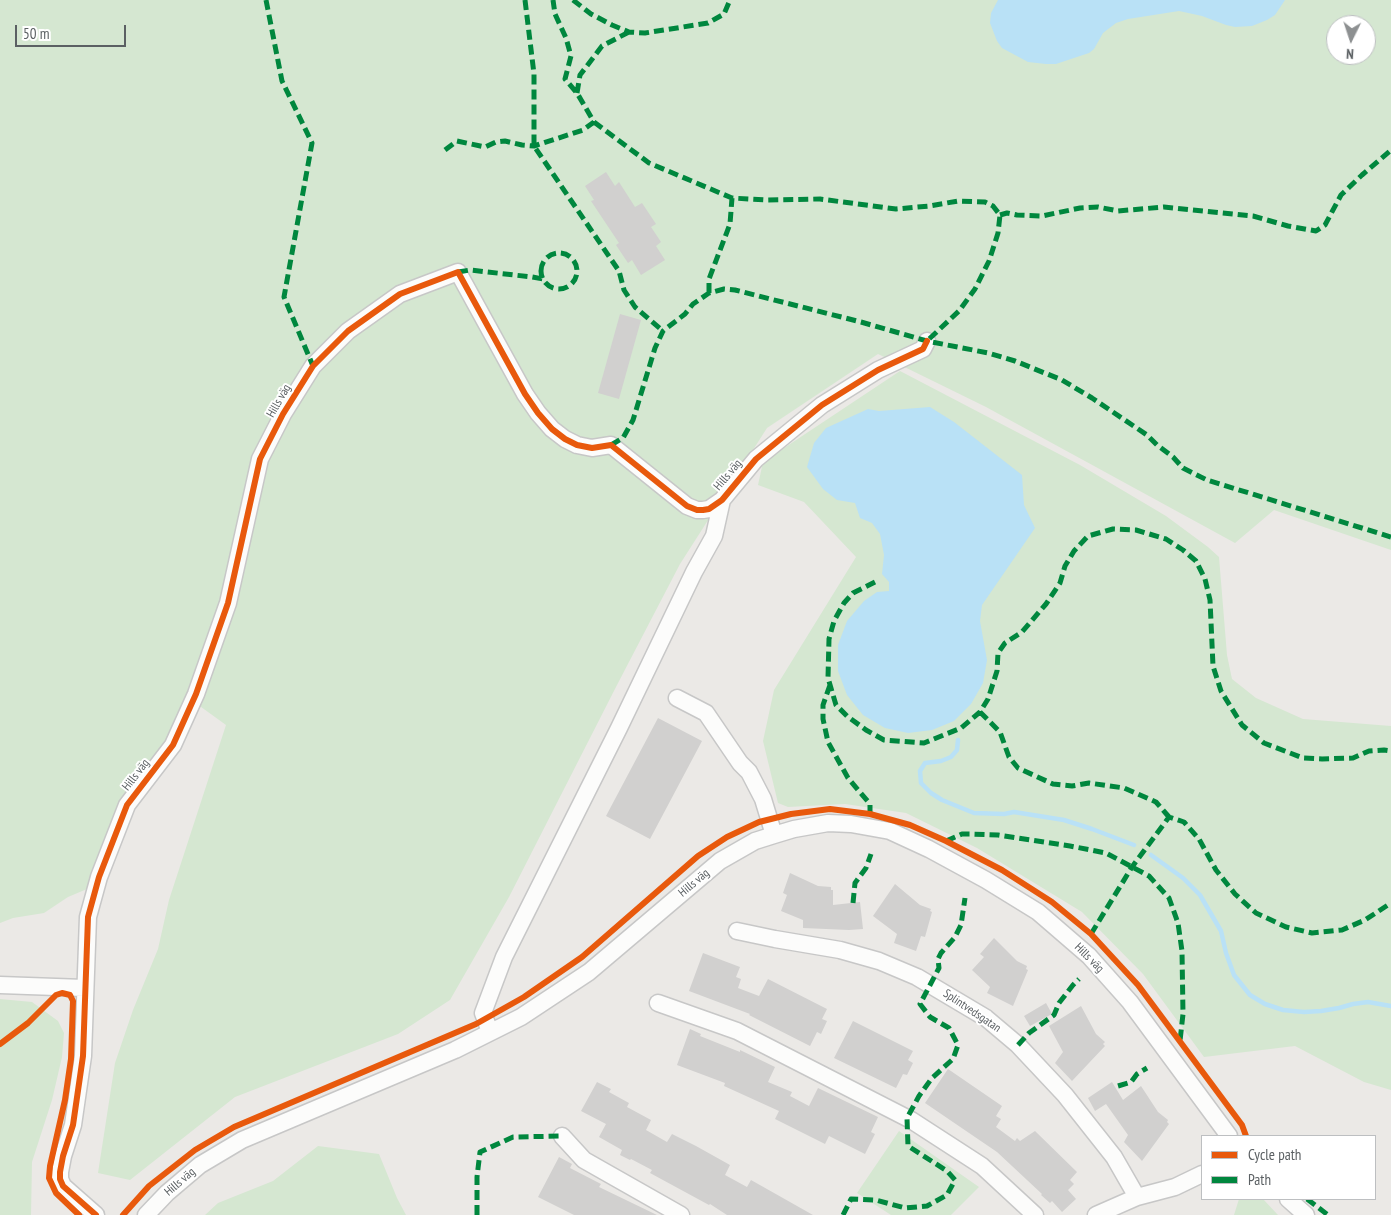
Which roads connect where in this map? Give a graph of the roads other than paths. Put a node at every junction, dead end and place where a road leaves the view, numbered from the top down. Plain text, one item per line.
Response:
1 (927, 341) dead end
2 (722, 500) junction
3 (677, 698) dead end
4 (774, 835) junction
5 (737, 931) dead end
6 (0, 985) edge
7 (84, 988) junction
8 (658, 1003) dead end
9 (490, 1032) junction
10 (1228, 1135) edge
11 (562, 1136) dead end
12 (1201, 1174) edge
13 (1137, 1197) junction
14 (1289, 1200) edge
15 (1030, 1214) edge
16 (96, 1215) edge
17 (146, 1215) edge
18 (682, 1215) edge
19 (1096, 1215) edge
20 (1306, 1215) edge

1 - 2 street, Hills väg
2 - 7 street, Hills väg
2 - 9 street
3 - 4 street
4 - 9 street, Hills väg
4 - 10 street, Hills väg
5 - 13 street, Splintvedsgatan
6 - 7 street
7 - 16 street, Hills väg
8 - 15 street
9 - 17 street, Hills väg
11 - 18 street
12 - 13 street
13 - 19 street
14 - 20 street

